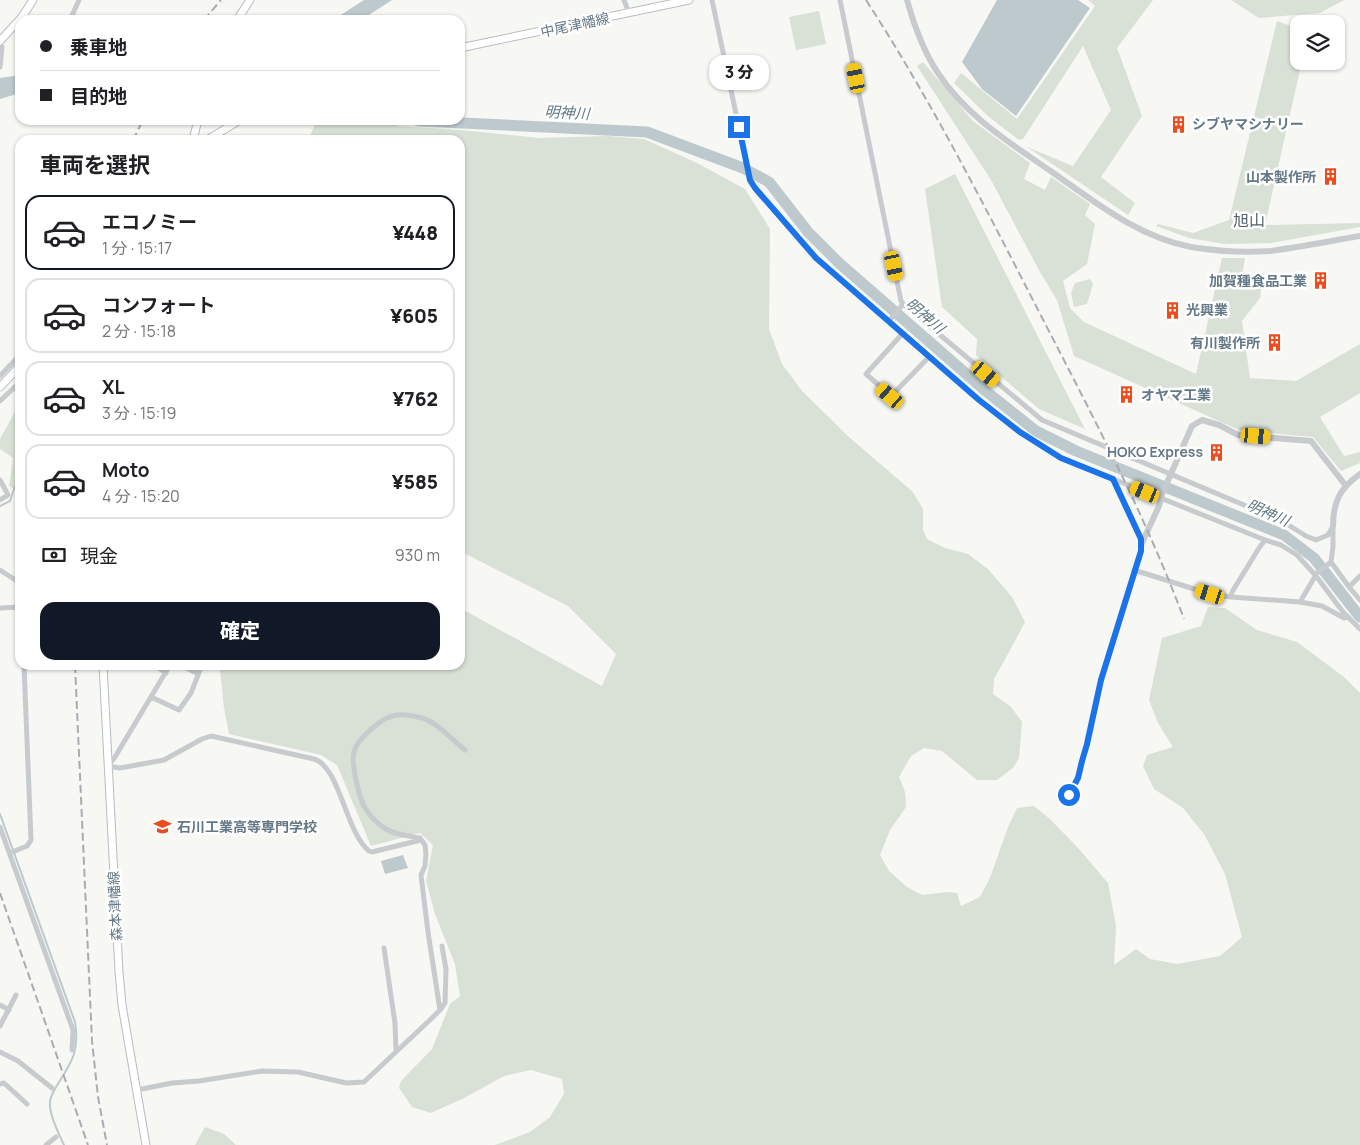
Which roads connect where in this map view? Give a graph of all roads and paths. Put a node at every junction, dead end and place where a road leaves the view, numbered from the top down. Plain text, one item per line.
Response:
1 (33, 0) edge
2 (79, 0) edge
3 (250, 0) edge
4 (624, 0) edge
5 (689, 0) edge
6 (712, 0) edge
7 (840, 0) edge
8 (907, 0) edge
9 (629, 13) junction
10 (23, 15) edge
11 (72, 15) edge
12 (240, 15) edge
13 (15, 25) edge
14 (0, 41) edge
15 (0, 45) edge
16 (465, 47) edge
17 (0, 67) edge
18 (232, 125) edge
19 (215, 135) edge
20 (1360, 236) edge
21 (903, 304) junction
22 (890, 320) junction
23 (903, 334) junction
24 (929, 356) junction
25 (15, 360) edge
26 (15, 371) edge
27 (0, 376) edge
28 (0, 387) edge
29 (15, 387) edge
30 (0, 401) edge
31 (1360, 474) edge
32 (1169, 478) junction
33 (1113, 479) junction
34 (0, 480) edge
35 (1346, 486) junction
36 (1162, 496) junction
37 (0, 500) edge
38 (1333, 526) junction
39 (1266, 540) junction
40 (1141, 545) junction
41 (1331, 562) junction
42 (0, 570) edge
43 (1134, 570) junction
44 (1317, 574) junction
45 (1360, 576) edge
46 (15, 580) edge
47 (1349, 588) junction
48 (1231, 597) junction
49 (1360, 600) edge
50 (1300, 602) junction
51 (0, 608) edge
52 (15, 608) edge
53 (1348, 617) junction
54 (1360, 630) edge
55 (24, 670) edge
56 (103, 670) edge
57 (162, 670) edge
58 (168, 670) edge
59 (190, 670) edge
60 (200, 670) edge
61 (166, 673) junction
62 (198, 674) junction
63 (151, 697) junction
64 (465, 750) dead end
65 (108, 766) junction
66 (1069, 795) dead end
67 (0, 826) edge
68 (421, 840) junction
69 (13, 852) dead end
70 (442, 946) dead end
71 (384, 948) dead end
72 (16, 995) dead end
73 (0, 1005) edge
74 (8, 1010) junction
75 (440, 1010) junction
76 (0, 1026) edge
77 (72, 1050) dead end
78 (396, 1051) junction
79 (0, 1052) edge
80 (0, 1084) edge
81 (52, 1088) dead end
82 (137, 1090) junction
83 (27, 1104) dead end
84 (56, 1137) dead end
85 (46, 1145) edge
86 (146, 1145) edge

1 - 10 main road
2 - 11 street
3 - 12 main road
4 - 9 street
5 - 9 main road, 中尾津幡線
6 - 22 street
7 - 21 street
8 - 20 street
9 - 16 main road, 中尾津幡線
13 - 14 main road
15 - 17 street
18 - 19 main road
21 - 22 street
21 - 32 street
22 - 23 street
23 - 24 street
23 - 24 street
24 - 33 street
25 - 27 street
26 - 28 main road
29 - 30 street
31 - 35 street
32 - 35 street
32 - 36 street
32 - 38 street
33 - 36 street
33 - 40 street
34 - 37 street
35 - 38 street
36 - 39 street
36 - 40 street
38 - 41 street
39 - 44 street
39 - 48 street
40 - 43 street
41 - 44 street
41 - 47 street
42 - 46 street
43 - 48 street
43 - 66 street
44 - 50 street
44 - 53 street
45 - 47 street
47 - 49 street
48 - 50 street
50 - 53 street
51 - 52 street
53 - 54 street
55 - 69 street
56 - 65 main road, 森本津幡線
57 - 61 street
58 - 61 street
59 - 62 street
60 - 62 street
61 - 63 street
62 - 63 street
63 - 65 street
64 - 68 street
65 - 68 street
65 - 82 main road, 森本津幡線
67 - 77 street
68 - 75 street
70 - 75 street
71 - 78 street
72 - 74 street
73 - 74 street
74 - 76 street
75 - 78 street
78 - 82 street
79 - 81 street
80 - 83 street
82 - 86 main road, 森本津幡線
84 - 85 street

